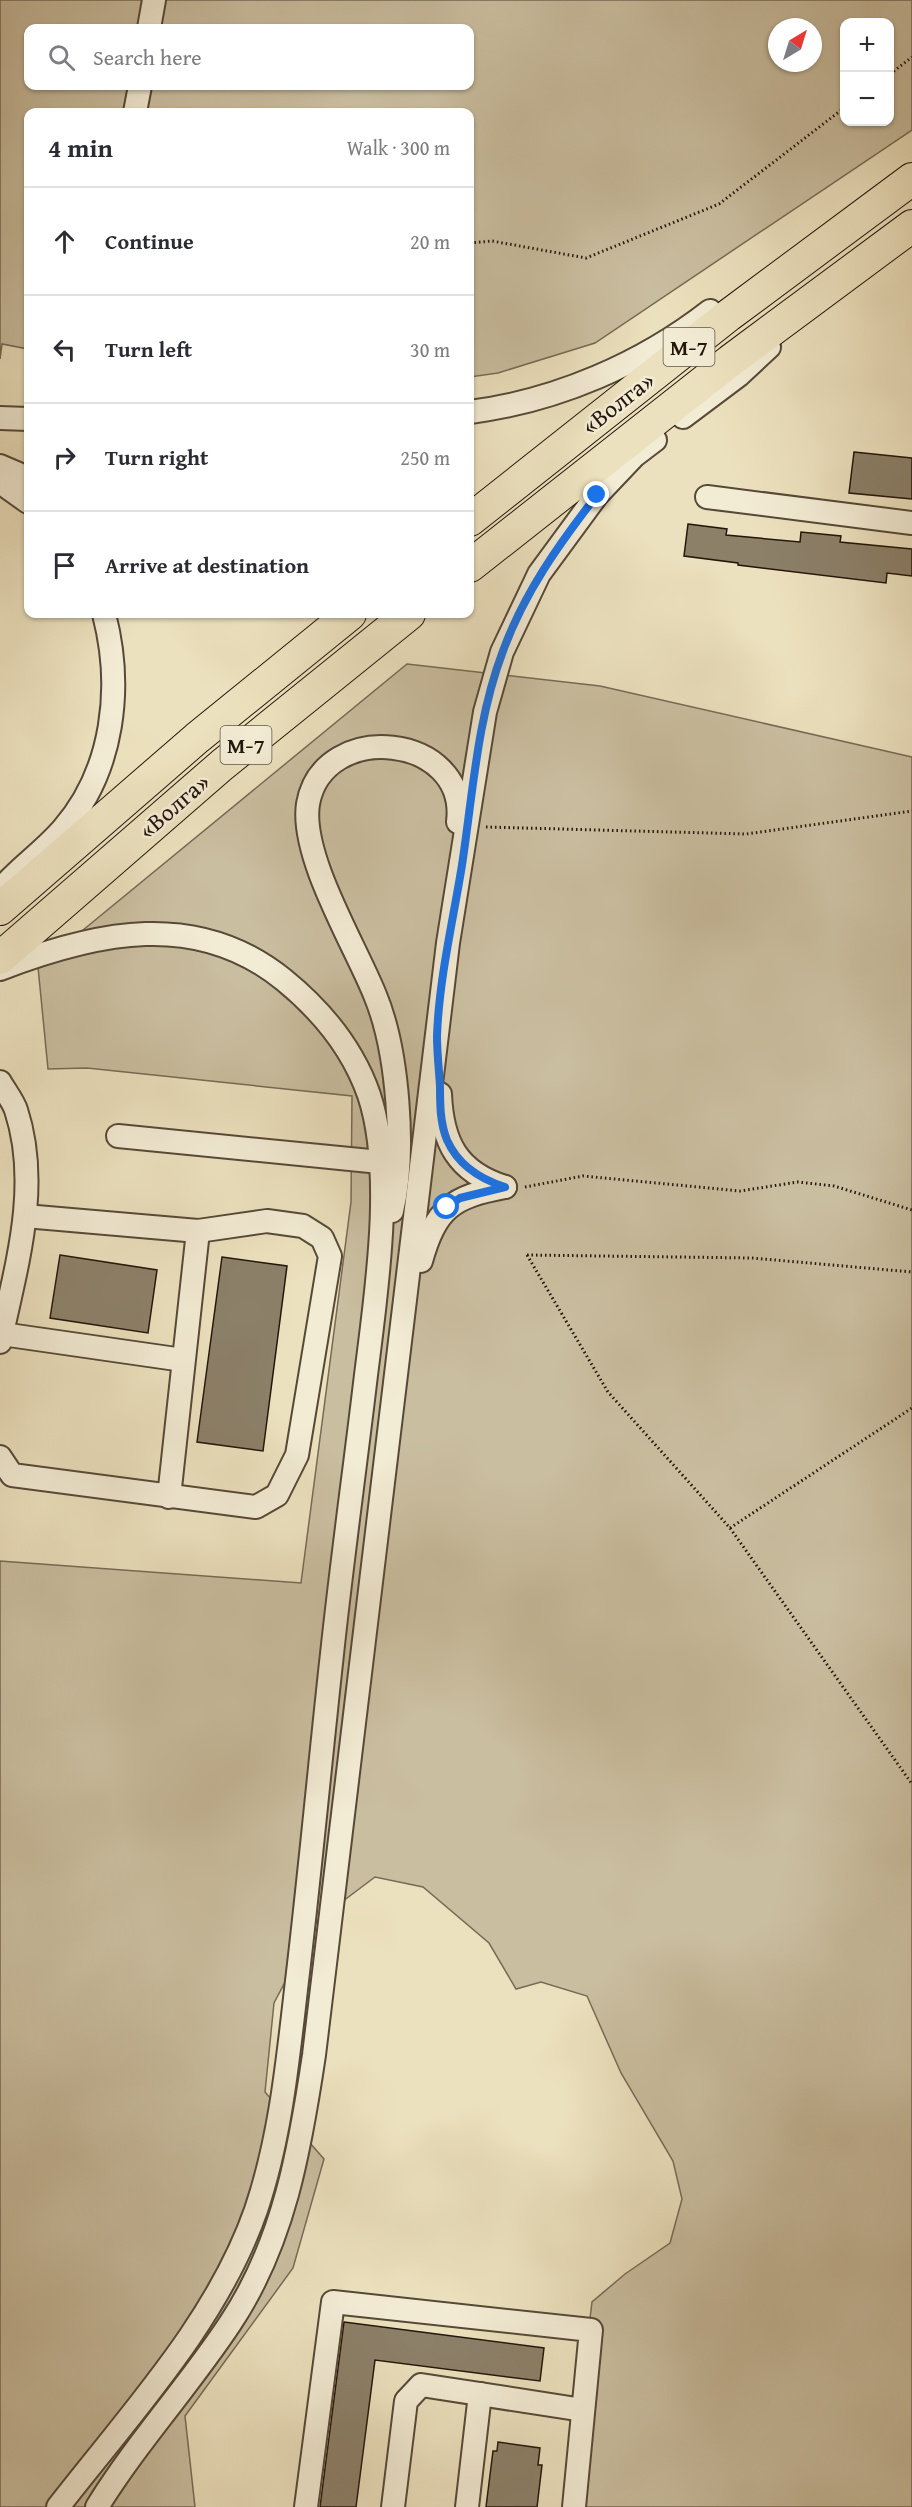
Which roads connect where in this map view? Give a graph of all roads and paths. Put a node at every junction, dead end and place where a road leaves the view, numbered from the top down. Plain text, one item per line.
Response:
1 (154, 0) edge
2 (150, 24) edge
3 (912, 57) edge
4 (893, 72) edge
5 (139, 90) edge
6 (136, 108) edge
7 (840, 111) edge
8 (912, 179) edge
9 (912, 226) edge
10 (474, 243) edge
11 (817, 249) junction
12 (839, 279) junction
13 (474, 411) edge
14 (0, 418) edge
15 (24, 419) edge
16 (0, 466) edge
17 (24, 476) edge
18 (0, 482) edge
19 (707, 497) dead end
20 (24, 499) edge
21 (474, 517) edge
22 (912, 523) edge
23 (474, 563) edge
24 (105, 618) edge
25 (345, 618) edge
26 (404, 618) edge
27 (912, 812) edge
28 (467, 827) junction
29 (0, 890) edge
30 (0, 909) edge
31 (448, 943) junction
32 (0, 958) edge
33 (0, 969) edge
34 (437, 1036) junction
35 (0, 1082) edge
36 (118, 1136) dead end
37 (380, 1162) junction
38 (505, 1187) junction
39 (912, 1209) edge
40 (25, 1216) junction
41 (198, 1231) junction
42 (380, 1263) junction
43 (912, 1272) edge
44 (1, 1338) edge
45 (399, 1347) junction
46 (183, 1360) junction
47 (912, 1408) edge
48 (0, 1457) edge
49 (169, 1497) junction
50 (730, 1528) junction
51 (912, 1784) edge
52 (480, 2394) junction
53 (583, 2410) junction
54 (58, 2507) edge
55 (97, 2507) edge
56 (306, 2507) edge
57 (393, 2507) edge
58 (467, 2507) edge
59 (574, 2507) edge

1 - 2 street
3 - 4 path
5 - 6 street
7 - 10 path
8 - 11 highway, «Волга» / М-7
9 - 12 highway, «Волга» / М-7
11 - 13 street
11 - 21 highway, «Волга» / М-7
12 - 23 highway, «Волга» / М-7
12 - 28 street
14 - 15 street
16 - 17 street
18 - 20 street
19 - 22 street
24 - 29 street
25 - 30 highway, «Волга» / М-7
26 - 32 highway, «Волга» / М-7
27 - 28 path
28 - 31 street
31 - 34 street
31 - 42 street
33 - 37 street
34 - 38 street
34 - 45 street
35 - 40 street
36 - 37 street
37 - 42 street
38 - 39 path
38 - 45 street
40 - 41 street
40 - 44 street
41 - 46 street
41 - 49 street
42 - 54 street
43 - 50 path
44 - 46 street
45 - 55 street
46 - 49 street
47 - 50 path
48 - 49 street
50 - 51 path
52 - 53 street
52 - 57 street
52 - 58 street
53 - 56 street
53 - 59 street

